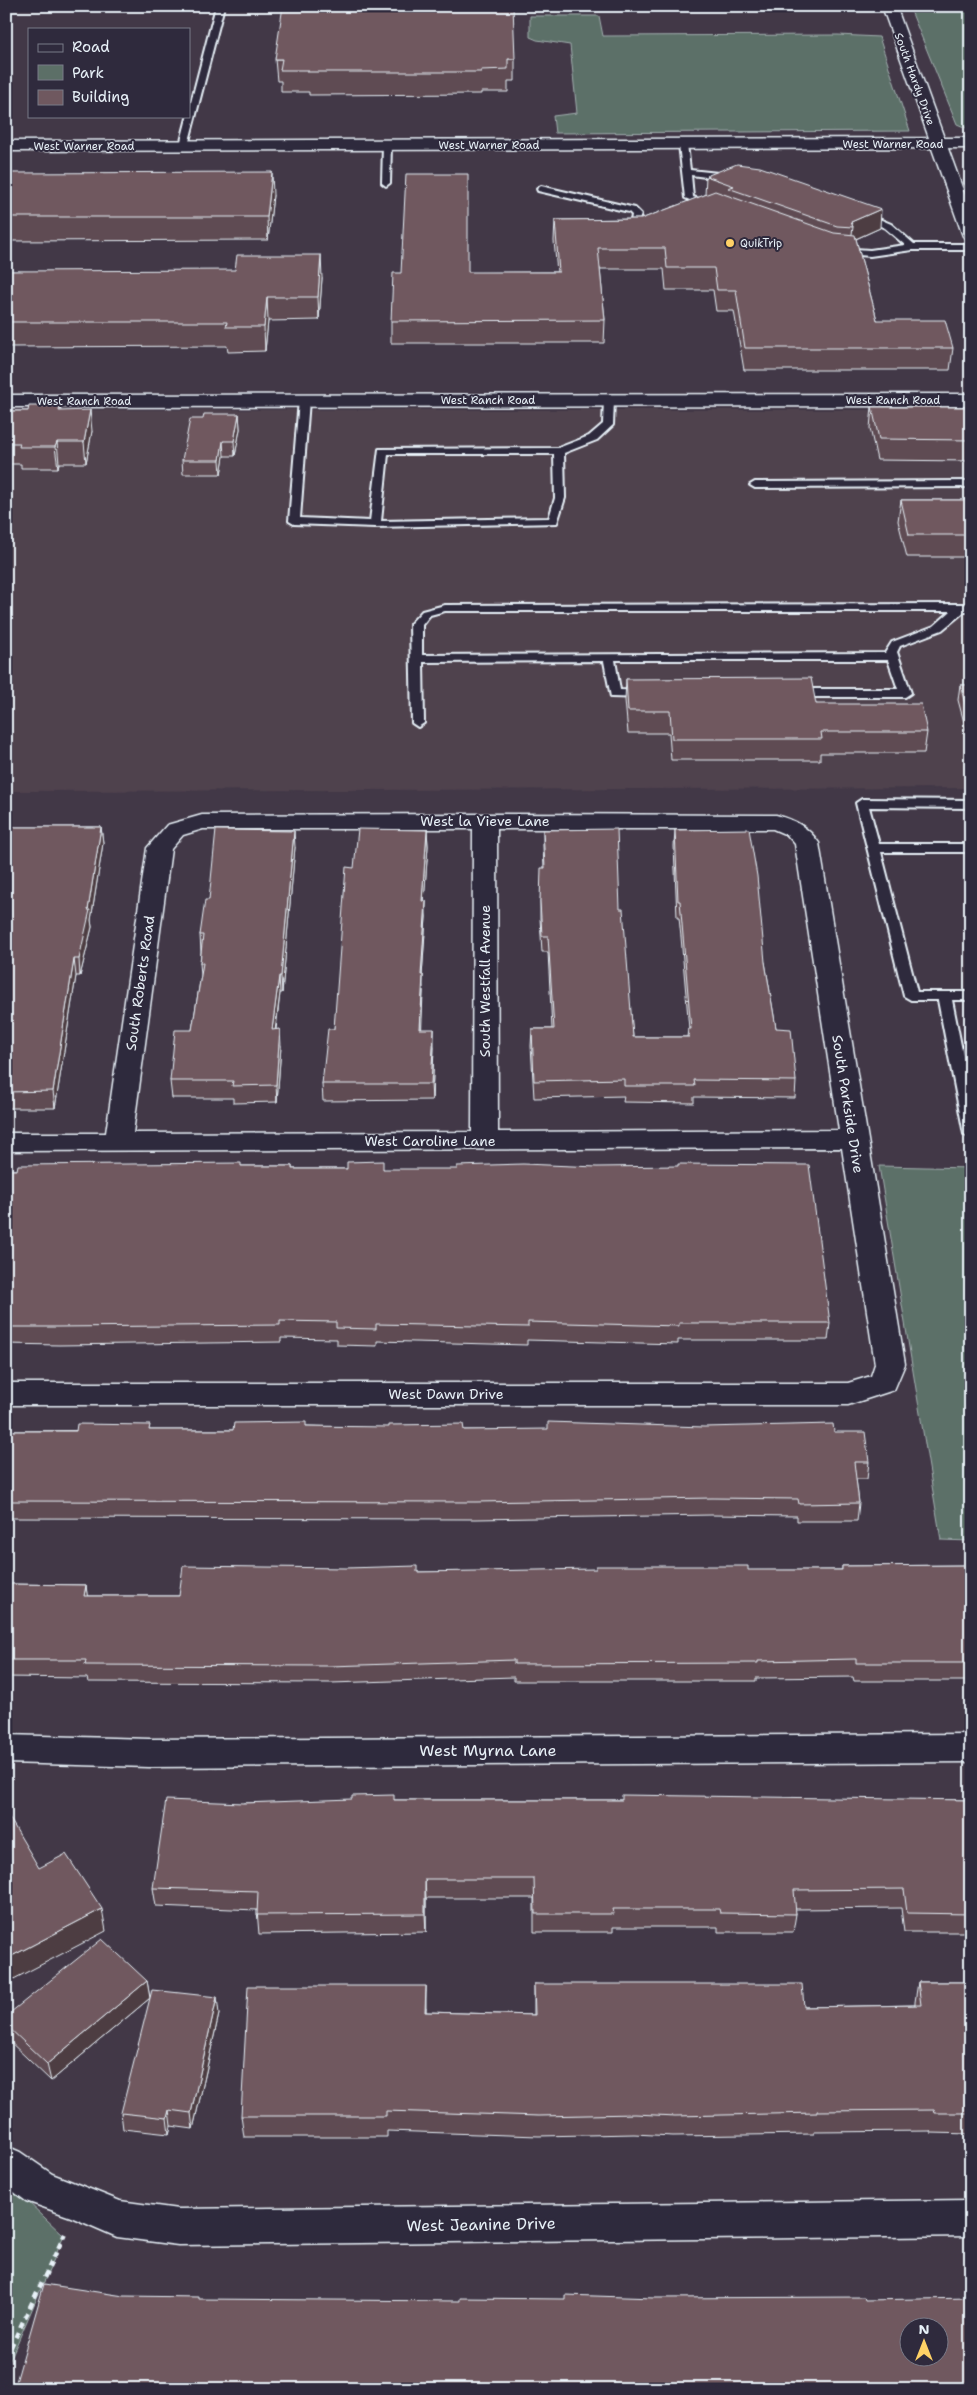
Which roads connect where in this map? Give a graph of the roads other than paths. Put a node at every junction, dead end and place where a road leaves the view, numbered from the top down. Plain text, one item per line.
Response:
1 (220, 6) edge
2 (889, 6) edge
3 (971, 143) edge
4 (683, 144) junction
5 (938, 144) junction
6 (184, 145) junction
7 (387, 145) junction
8 (6, 146) edge
9 (688, 172) junction
10 (739, 177) edge
11 (386, 183) dead end
12 (541, 189) dead end
13 (723, 210) edge
14 (853, 211) edge
15 (616, 234) edge
16 (971, 236) edge
17 (912, 247) junction
18 (971, 247) edge
19 (834, 250) edge
20 (6, 400) edge
21 (304, 400) junction
22 (609, 400) junction
23 (971, 400) edge
24 (559, 451) junction
25 (971, 484) edge
26 (755, 485) dead end
27 (375, 524) junction
28 (967, 608) edge
29 (892, 656) junction
30 (610, 657) junction
31 (417, 658) junction
32 (785, 693) edge
33 (655, 694) edge
34 (418, 723) dead end
35 (971, 804) edge
36 (485, 821) junction
37 (175, 830) joint
38 (795, 830) joint
39 (875, 848) junction
40 (971, 848) edge
41 (944, 996) junction
42 (971, 996) edge
43 (971, 1134) edge
44 (485, 1140) junction
45 (853, 1140) junction
46 (6, 1142) edge
47 (118, 1142) junction
48 (884, 1383) joint
49 (6, 1394) edge
50 (971, 1748) edge
51 (6, 1749) edge
52 (6, 2164) edge
53 (971, 2218) edge

1 - 6 lane
2 - 5 street, South Hardy Drive
3 - 5 street, West Warner Road
4 - 5 street, West Warner Road
4 - 7 street, West Warner Road
4 - 9 lane
5 - 16 street, South Hardy Drive
6 - 7 street, West Warner Road
6 - 8 street, West Warner Road
7 - 11 lane
9 - 10 lane
9 - 13 lane
12 - 15 lane
14 - 17 lane
17 - 18 lane
17 - 19 lane
20 - 21 street, West Ranch Road
21 - 22 street, West Ranch Road
21 - 27 lane
22 - 23 street, West Ranch Road
22 - 24 lane
24 - 27 lane
24 - 27 lane
25 - 26 lane
28 - 29 lane
28 - 31 lane
29 - 30 lane
29 - 32 lane
30 - 31 lane
30 - 33 lane
31 - 34 lane
35 - 39 lane
36 - 37 street, West la Vieve Lane
36 - 38 street, West la Vieve Lane
36 - 44 street, South Westfall Avenue
37 - 47 street, South Roberts Road
38 - 45 street, South Parkside Drive
39 - 40 lane
39 - 41 lane
41 - 42 lane
41 - 43 lane
44 - 45 street, West Caroline Lane
44 - 47 street, West Caroline Lane
45 - 48 street, South Parkside Drive
46 - 47 street, West Caroline Lane
48 - 49 street, West Dawn Drive
50 - 51 street, West Myrna Lane
52 - 53 street, West Jeanine Drive

